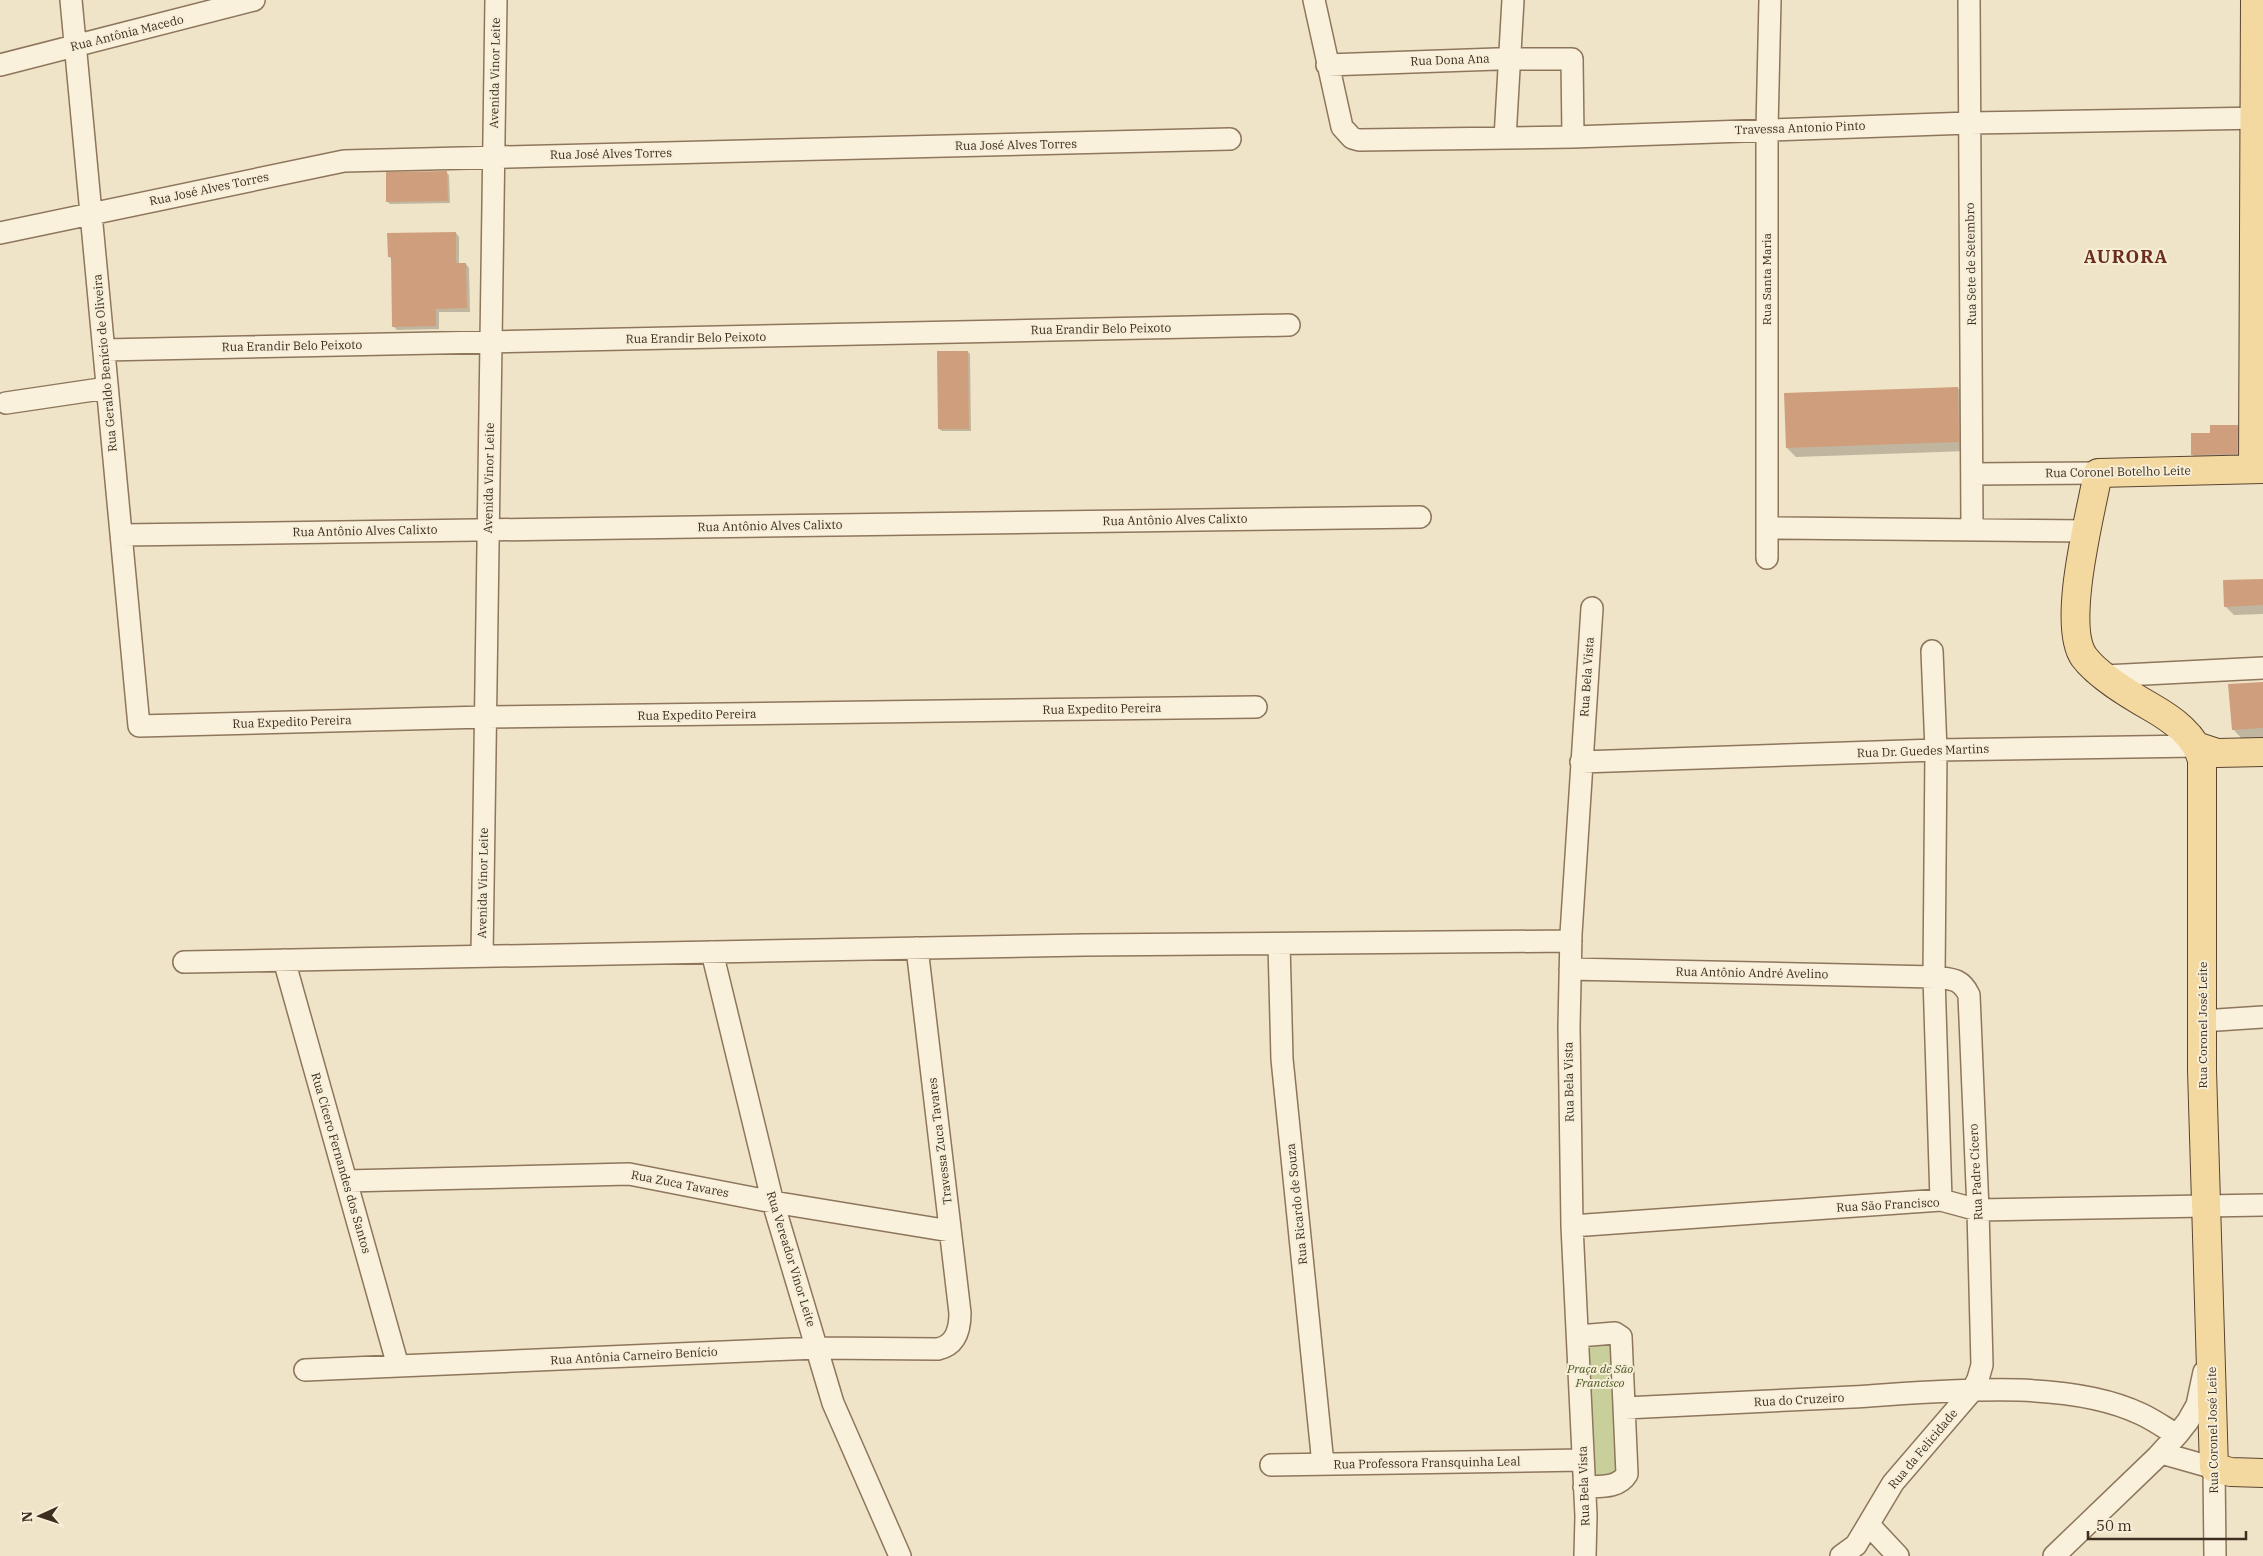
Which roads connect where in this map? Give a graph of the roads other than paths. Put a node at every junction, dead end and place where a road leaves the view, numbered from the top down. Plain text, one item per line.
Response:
1 (71, 0) edge
2 (254, 0) edge
3 (496, 0) edge
4 (1314, 0) edge
5 (1513, 0) edge
6 (1770, 0) edge
7 (1969, 0) edge
8 (2255, 0) edge
9 (75, 46) junction
10 (1509, 59) junction
11 (0, 65) edge
12 (1327, 65) junction
13 (2259, 118) edge
14 (1969, 123) junction
15 (1767, 129) junction
16 (1573, 137) junction
17 (1505, 138) junction
18 (1230, 139) dead end
19 (494, 157) junction
20 (91, 214) junction
21 (0, 233) edge
22 (1289, 325) dead end
23 (491, 342) junction
24 (104, 350) junction
25 (107, 388) junction
26 (6, 403) dead end
27 (2258, 469) edge
28 (2098, 473) junction
29 (1972, 474) junction
30 (1420, 517) dead end
31 (1768, 528) junction
32 (488, 529) junction
33 (1972, 529) junction
34 (2088, 530) junction
35 (121, 535) junction
36 (1767, 558) dead end
37 (1592, 608) dead end
38 (1932, 650) dead end
39 (2263, 668) edge
40 (2105, 676) junction
41 (1256, 708) dead end
42 (485, 717) junction
43 (139, 726) joint
44 (2196, 746) junction
45 (1936, 750) junction
46 (2263, 752) edge
47 (1581, 762) junction
48 (1571, 941) junction
49 (1279, 944) junction
50 (917, 948) junction
51 (712, 952) junction
52 (482, 956) junction
53 (284, 960) junction
54 (184, 962) dead end
55 (1570, 969) junction
56 (1934, 976) junction
57 (2263, 1018) edge
58 (2202, 1021) junction
59 (346, 1181) junction
60 (1941, 1200) junction
61 (773, 1202) junction
62 (2263, 1205) edge
63 (2206, 1206) junction
64 (1978, 1210) junction
65 (1572, 1226) junction
66 (950, 1231) junction
67 (2210, 1305) junction
68 (957, 1333) joint
69 (1578, 1336) junction
70 (817, 1348) junction
71 (398, 1366) junction
72 (305, 1370) dead end
73 (1972, 1391) junction
74 (1626, 1408) junction
75 (2177, 1436) junction
76 (2161, 1453) junction
77 (1583, 1460) junction
78 (1323, 1464) junction
79 (1272, 1465) dead end
80 (2214, 1468) junction
81 (2263, 1473) edge
82 (1584, 1487) junction
83 (1869, 1524) junction
84 (900, 1556) edge
85 (1585, 1556) edge
86 (1841, 1556) edge
87 (1898, 1556) edge
88 (2054, 1556) edge
89 (2215, 1556) edge

1 - 9 street, Rua Geraldo Benício de Oliveira
2 - 9 street, Rua Antônia Macedo
3 - 19 street, Avenida Vinor Leite
4 - 12 street
5 - 10 street
6 - 15 street, Rua Santa Maria
7 - 14 street, Rua Sete de Setembro
8 - 13 main road
9 - 11 street, Rua Antônia Macedo
9 - 20 street, Rua Geraldo Benício de Oliveira
10 - 12 street, Rua Dona Ana
10 - 16 street, Rua Dona Ana
10 - 17 street
12 - 17 street, Travessa Antonio Pinto
13 - 14 street, Travessa Antonio Pinto
13 - 27 main road
14 - 15 street, Travessa Antonio Pinto
14 - 29 street, Rua Sete de Setembro
15 - 16 street, Travessa Antonio Pinto
15 - 31 street, Rua Santa Maria
16 - 17 street, Travessa Antonio Pinto
18 - 19 street, Rua José Alves Torres
19 - 20 street, Rua José Alves Torres
19 - 23 street, Avenida Vinor Leite
20 - 21 street, Rua José Alves Torres
20 - 24 street, Rua Geraldo Benício de Oliveira
22 - 23 street, Rua Erandir Belo Peixoto
23 - 24 street, Rua Erandir Belo Peixoto
23 - 32 street, Avenida Vinor Leite
24 - 25 street, Rua Geraldo Benício de Oliveira
25 - 26 street
25 - 35 street, Rua Geraldo Benício de Oliveira
27 - 28 main road, Rua Coronel Botelho Leite
28 - 29 street, Rua Coronel Botelho Leite
28 - 34 main road
29 - 33 street, Rua Sete de Setembro
30 - 32 street, Rua Antônio Alves Calixto
31 - 33 street
31 - 36 street, Rua Santa Maria
32 - 35 street, Rua Antônio Alves Calixto
32 - 42 street, Avenida Vinor Leite
33 - 34 street
34 - 40 main road
35 - 43 street, Rua Geraldo Benício de Oliveira
37 - 47 street, Rua Bela Vista
38 - 45 street
39 - 40 street
40 - 44 main road
41 - 42 street, Rua Expedito Pereira
42 - 43 street, Rua Expedito Pereira
42 - 52 street, Avenida Vinor Leite
44 - 45 street, Rua Dr. Guedes Martins
44 - 46 main road, Rua Dr. Guedes Martins
44 - 58 main road, Rua Coronel José Leite
45 - 47 street, Rua Dr. Guedes Martins
45 - 56 street
47 - 48 street, Rua Bela Vista
48 - 49 street
48 - 55 street, Rua Bela Vista
49 - 50 street
49 - 78 street, Rua Ricardo de Souza
50 - 51 street
50 - 66 street, Travessa Zuca Tavares
51 - 52 street
51 - 61 street, Rua Vereador Vinor Leite
52 - 53 street
53 - 54 street
53 - 59 street, Rua Cícero Fernandes dos Santos
55 - 56 street, Rua Antônio André Avelino
55 - 65 street, Rua Bela Vista
56 - 60 street
56 - 64 street, Rua Padre Cícero
57 - 58 street
58 - 63 main road, Rua Coronel José Leite
59 - 61 street, Rua Zuca Tavares
59 - 71 street, Rua Cícero Fernandes dos Santos
60 - 64 street, Rua São Francisco
60 - 65 street, Rua São Francisco
61 - 66 street, Rua Zuca Tavares
61 - 70 street, Rua Vereador Vinor Leite
62 - 63 street, Rua São Francisco
63 - 64 street, Rua São Francisco
63 - 67 main road, Rua Coronel José Leite
64 - 73 street, Rua Padre Cícero
65 - 69 street, Rua Bela Vista
66 - 68 street, Travessa Zuca Tavares
67 - 75 street, Rua Coronel José Leite
67 - 80 main road, Rua Coronel José Leite
68 - 70 street, Rua Antônia Carneiro Benício
69 - 74 street
69 - 77 street, Rua Bela Vista
70 - 71 street, Rua Antônia Carneiro Benício
70 - 84 street, Rua Vereador Vinor Leite
71 - 72 street, Rua Antônia Carneiro Benício
73 - 74 street, Rua do Cruzeiro
73 - 75 street, Rua do Cruzeiro
73 - 83 street, Rua da Felicidade
74 - 82 street
75 - 76 street, Rua Coronel José Leite
76 - 80 street
76 - 88 street, Rua Coronel José Leite
77 - 78 street, Rua Professora Fransquinha Leal
77 - 82 street, Rua Bela Vista
78 - 79 street, Rua Professora Fransquinha Leal
80 - 81 main road
80 - 89 street, Rua Coronel José Leite
82 - 85 street, Rua Bela Vista
83 - 86 street, Rua da Felicidade
83 - 87 street

